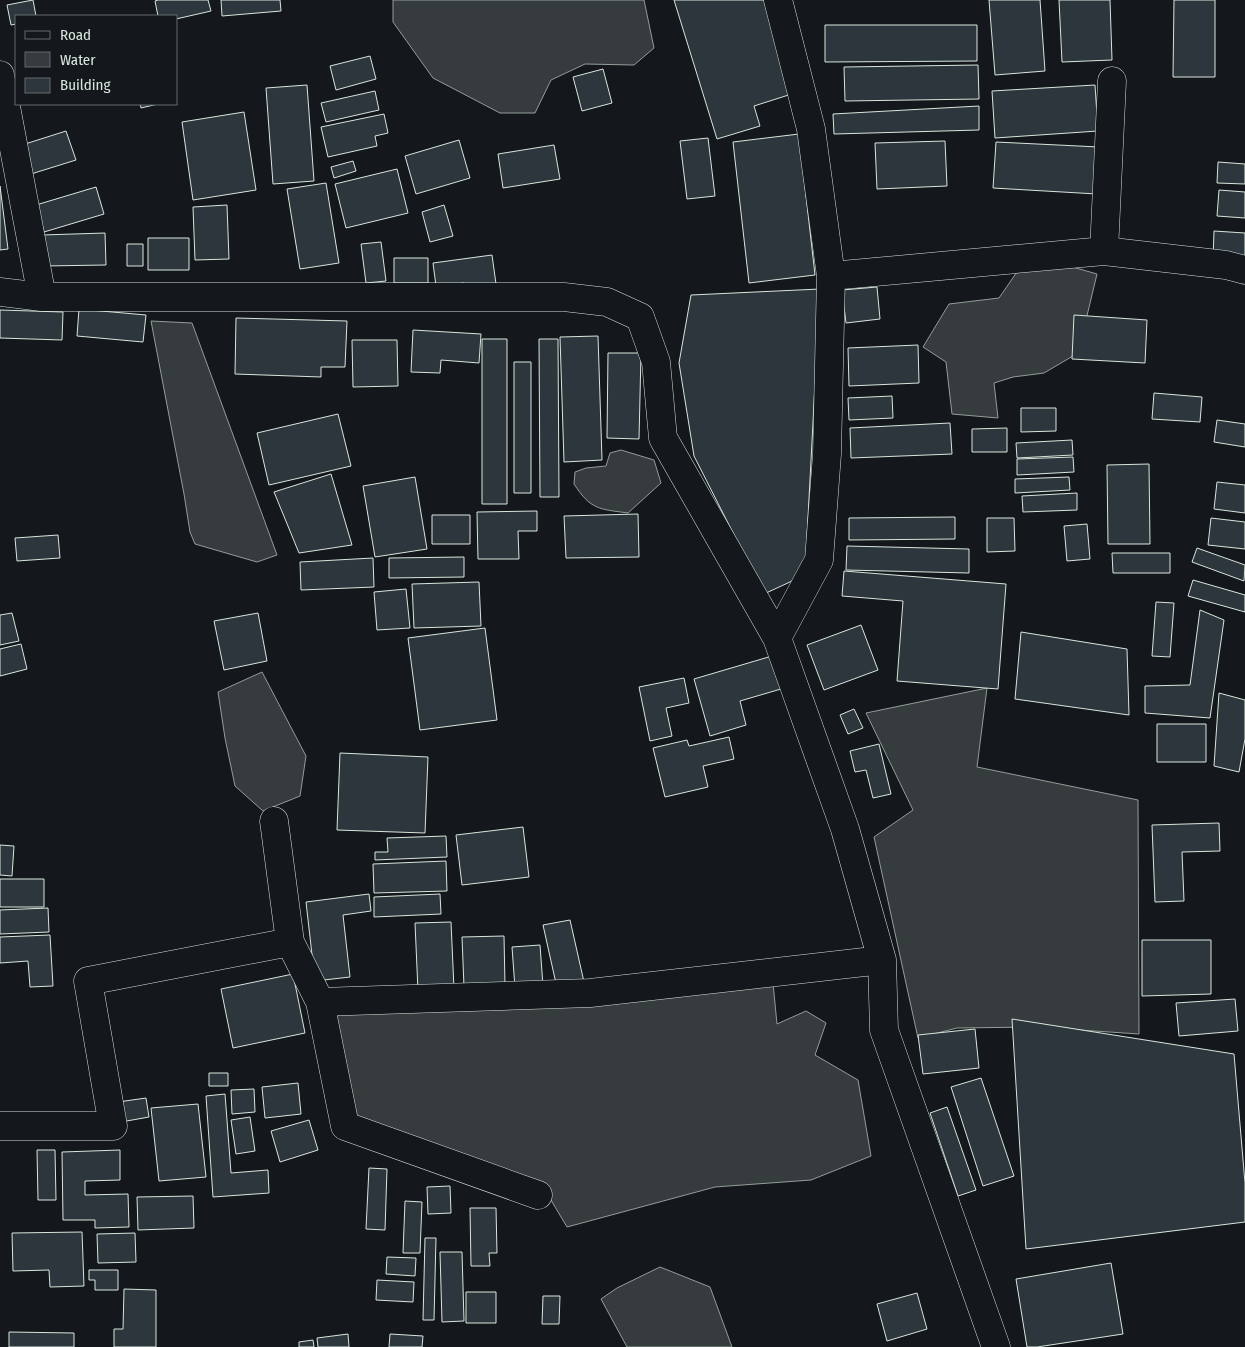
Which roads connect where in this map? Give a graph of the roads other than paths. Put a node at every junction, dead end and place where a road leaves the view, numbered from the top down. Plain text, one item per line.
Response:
1 (778, 0) edge
2 (0, 75) edge
3 (1112, 81) dead end
4 (1104, 251) junction
5 (1245, 270) edge
6 (831, 276) junction
7 (0, 292) edge
8 (42, 297) junction
9 (777, 638) junction
10 (274, 821) dead end
11 (290, 942) junction
12 (882, 960) junction
13 (320, 1002) junction
14 (0, 1126) edge
15 (538, 1195) dead end
16 (996, 1347) edge

1 - 6 street
2 - 8 street
3 - 4 street
4 - 5 street
4 - 6 street
6 - 9 street
7 - 8 street
8 - 9 street
9 - 12 street
10 - 11 street
11 - 13 street
11 - 14 street
12 - 13 street
12 - 16 street
13 - 15 street

